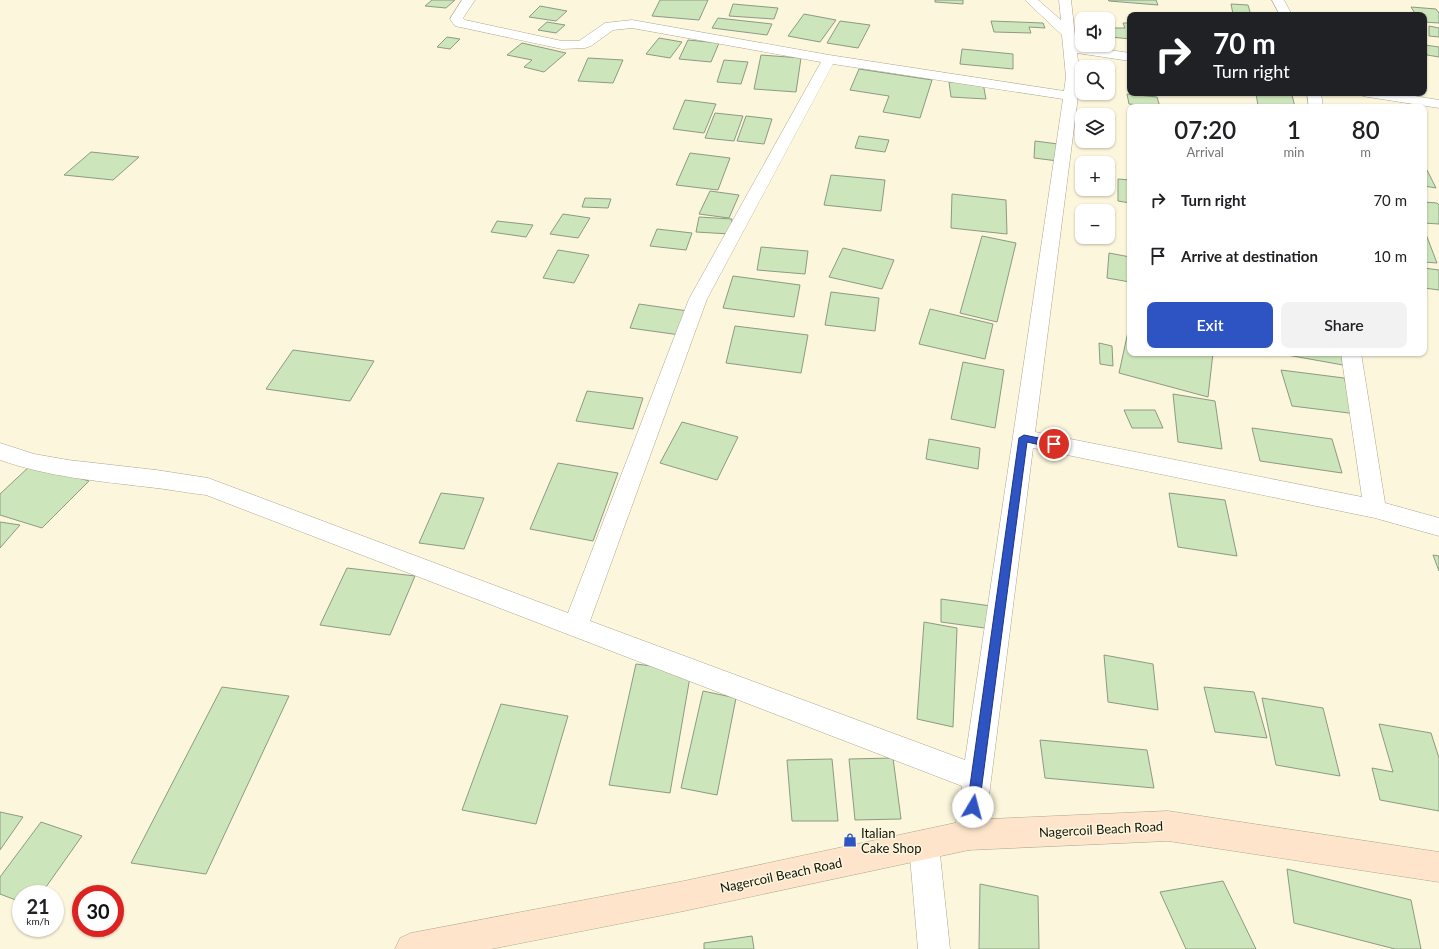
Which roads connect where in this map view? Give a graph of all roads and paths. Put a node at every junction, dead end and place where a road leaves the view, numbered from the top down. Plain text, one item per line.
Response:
1 (469, 0) edge
2 (1031, 0) edge
3 (1064, 0) edge
4 (1278, 0) edge
5 (1284, 12) edge
6 (1069, 40) junction
7 (1127, 56) edge
8 (829, 59) junction
9 (1071, 96) junction
10 (1387, 96) edge
11 (1439, 104) edge
12 (1351, 356) edge
13 (1024, 438) junction
14 (0, 451) edge
15 (1375, 509) junction
16 (1439, 526) edge
17 (575, 627) junction
18 (977, 778) junction
19 (969, 835) junction
20 (924, 844) junction
21 (1439, 868) edge
22 (411, 949) edge
23 (934, 949) edge

1 - 8 street
2 - 6 street
3 - 6 street
4 - 5 street
6 - 7 street
6 - 9 street
8 - 9 street
8 - 17 street
9 - 13 street
10 - 11 street
12 - 15 street
13 - 15 street
13 - 18 street
14 - 17 street
15 - 16 street
17 - 18 street
18 - 19 street
19 - 20 main road, Nagercoil Beach Road
19 - 21 main road, Nagercoil Beach Road
20 - 22 main road, Nagercoil Beach Road
20 - 23 street

